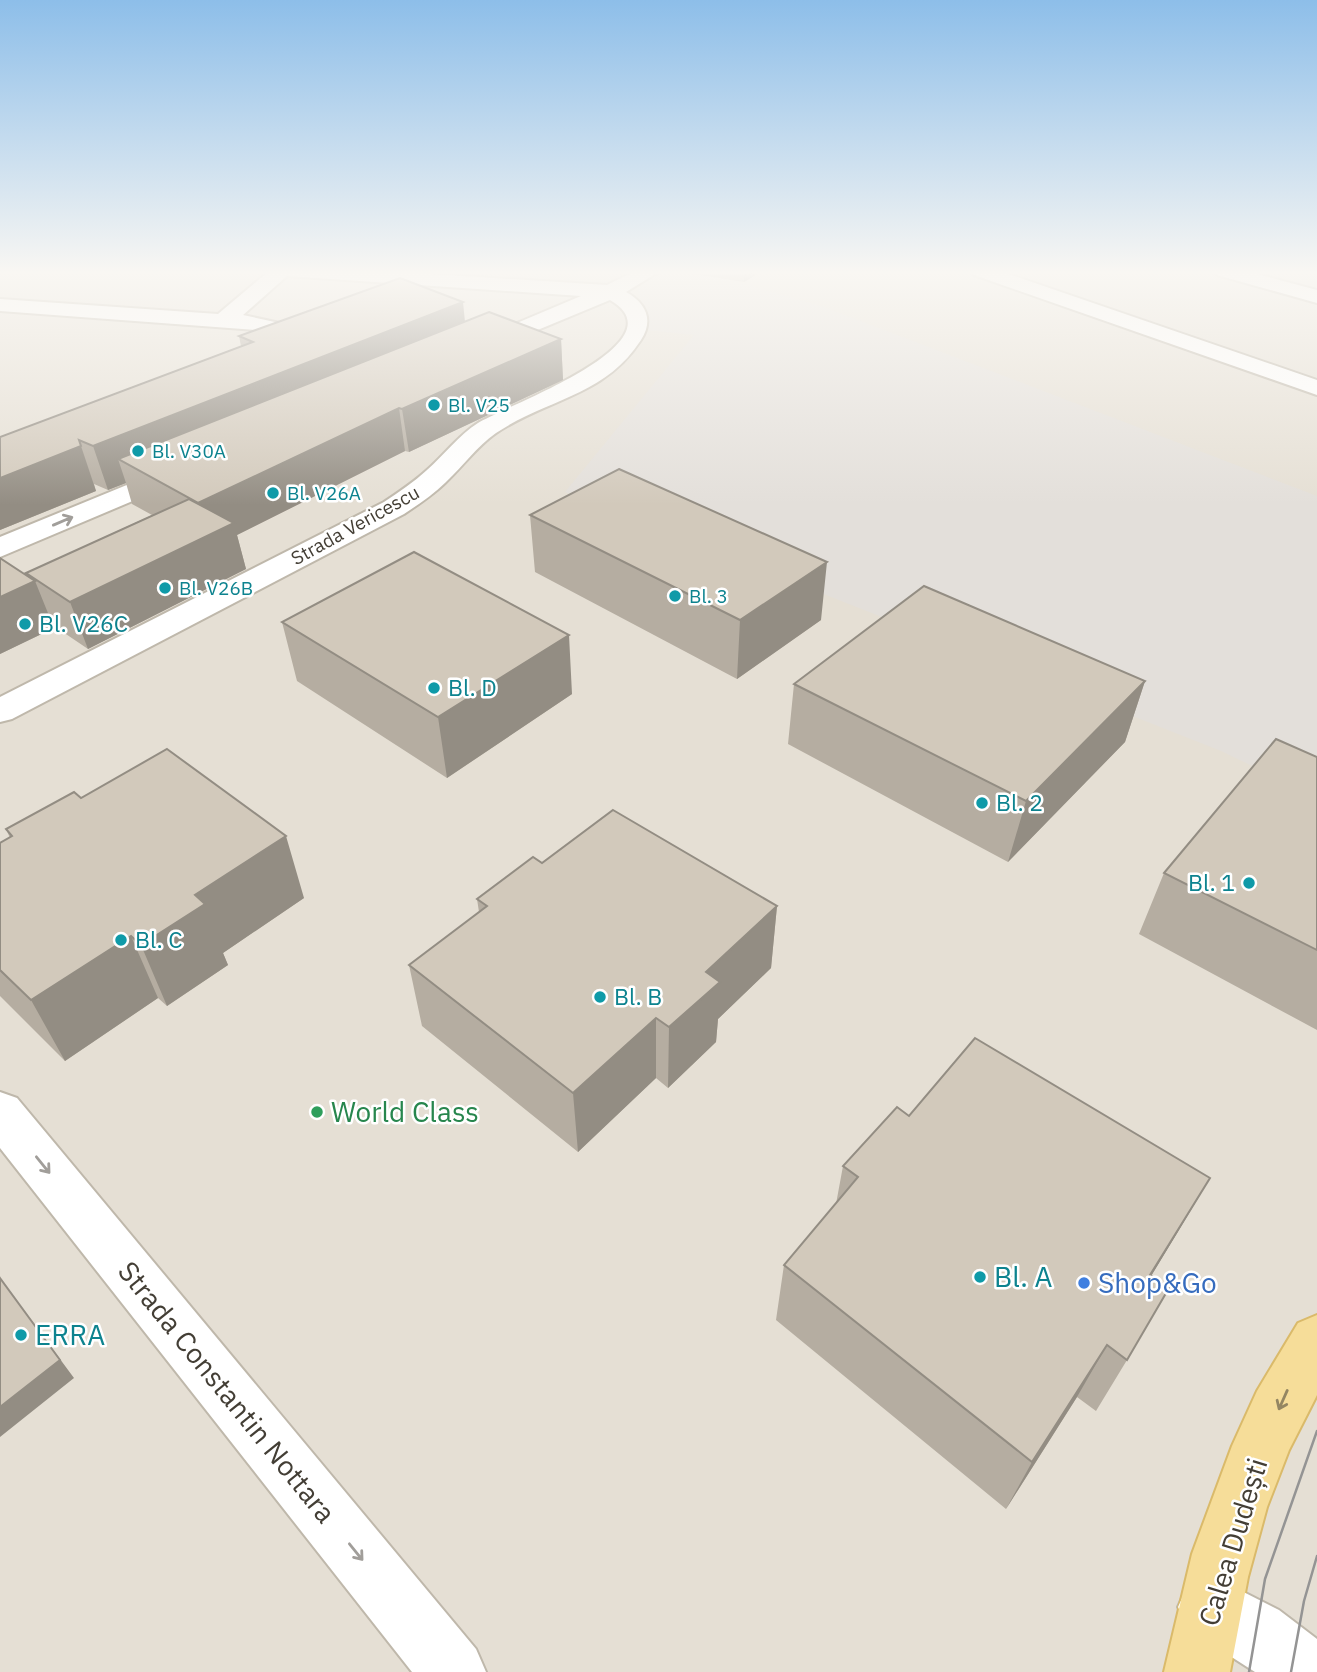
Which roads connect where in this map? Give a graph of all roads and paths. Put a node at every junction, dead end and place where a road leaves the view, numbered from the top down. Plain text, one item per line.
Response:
1 (269, 349) edge
2 (470, 349) edge
3 (625, 349) edge
4 (1205, 349) edge
5 (256, 354) edge
6 (460, 355) edge
7 (1317, 388) edge
8 (206, 460) edge
9 (0, 548) edge
10 (0, 711) edge
11 (0, 1112) edge
12 (1317, 1342) edge
13 (1210, 1606) junction
14 (453, 1672) edge
15 (1197, 1672) edge
16 (1308, 1672) edge

1 - 5 street
2 - 6 street
3 - 10 street, Strada Vericescu
4 - 7 street
9 -> 8 street
11 -> 14 street, Strada Constantin Nottara
12 -> 13 main road, Calea Dudești
13 - 15 main road, Calea Dudești
13 - 16 street

